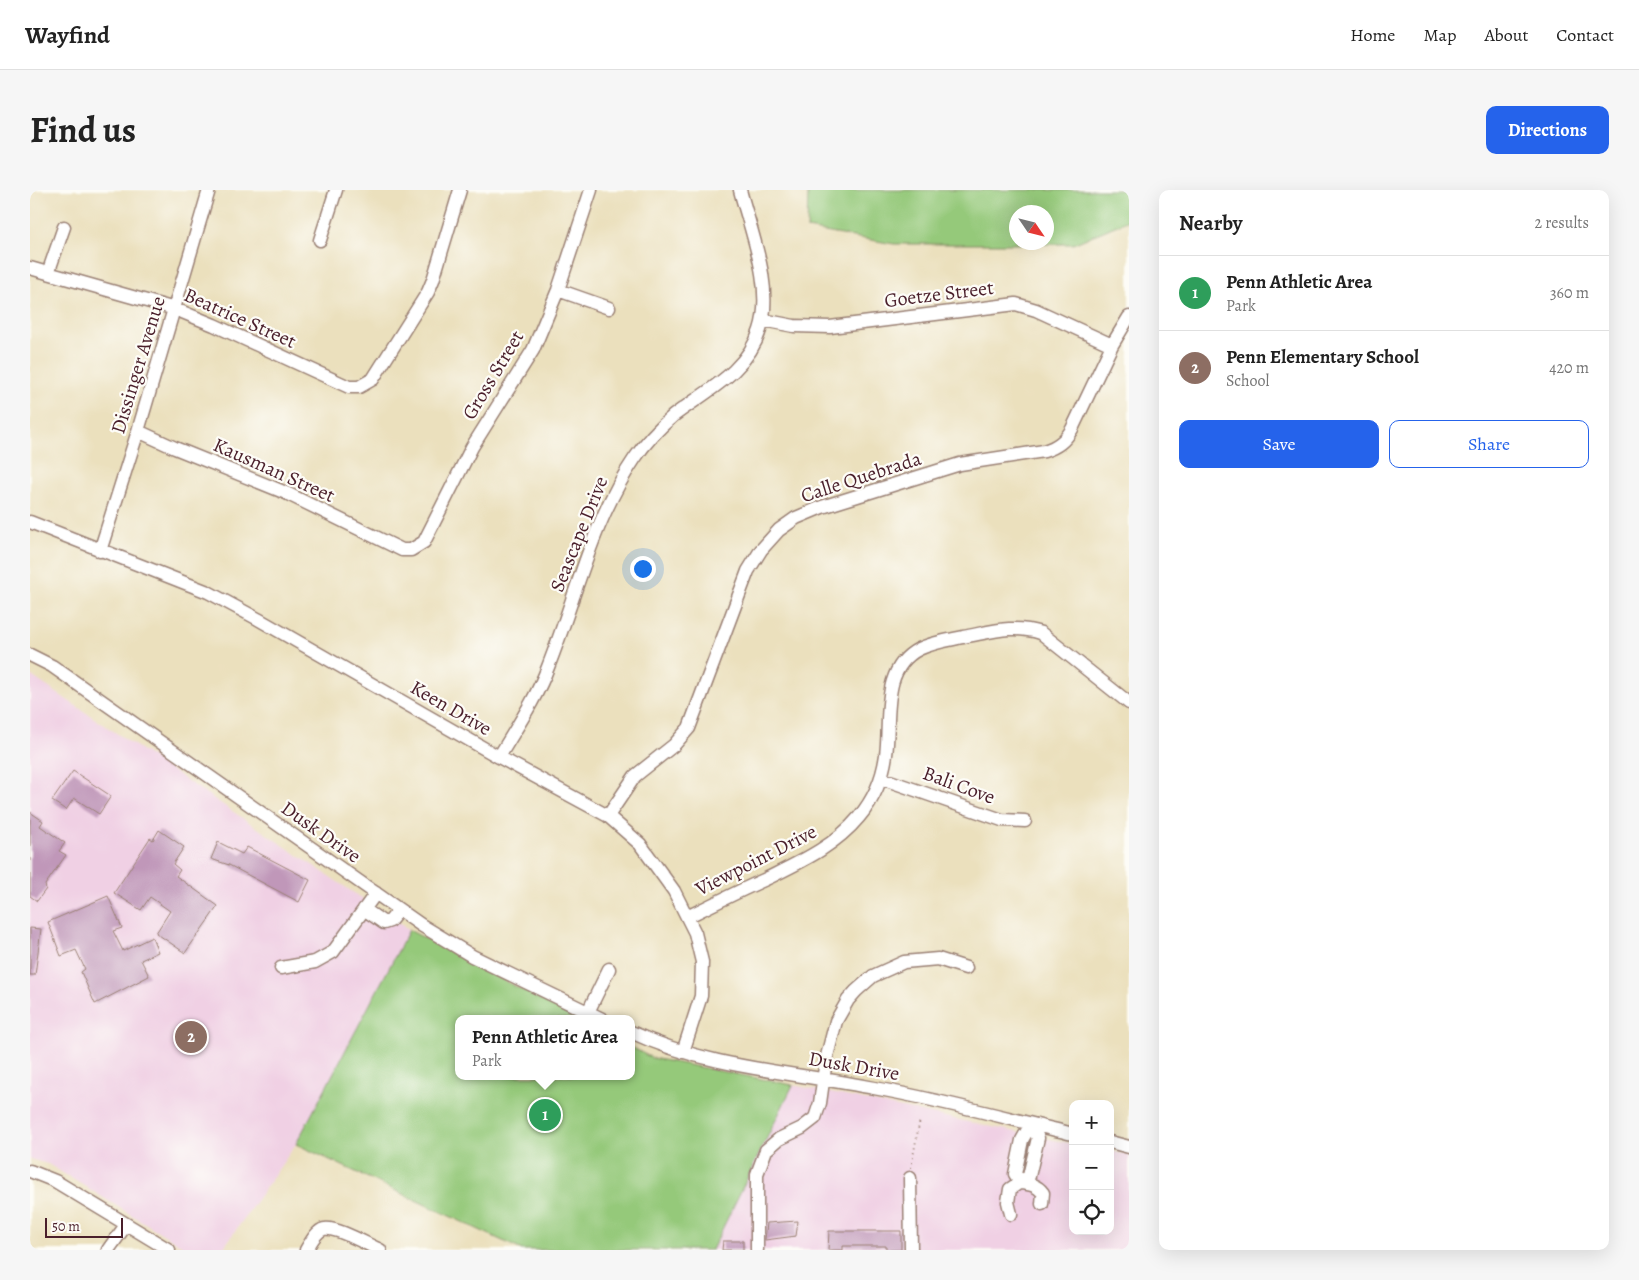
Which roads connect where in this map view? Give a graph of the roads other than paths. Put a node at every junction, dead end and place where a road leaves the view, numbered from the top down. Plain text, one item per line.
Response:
1 (209, 190) edge
2 (336, 190) edge
3 (460, 190) edge
4 (591, 190) edge
5 (740, 190) edge
6 (64, 227) dead end
7 (320, 240) dead end
8 (30, 268) edge
9 (48, 273) junction
10 (558, 290) junction
11 (609, 308) dead end
12 (174, 309) junction
13 (1129, 317) edge
14 (763, 320) junction
15 (1112, 345) junction
16 (138, 431) junction
17 (30, 522) edge
18 (395, 546) joint
19 (100, 551) junction
20 (30, 655) edge
21 (1129, 703) edge
22 (499, 757) junction
23 (881, 778) junction
24 (608, 816) junction
25 (1025, 821) dead end
26 (376, 893) junction
27 (364, 909) junction
28 (399, 910) junction
29 (687, 917) junction
30 (281, 968) dead end
31 (966, 968) dead end
32 (609, 970) dead end
33 (588, 1012) junction
34 (594, 1015) edge
35 (635, 1034) edge
36 (683, 1052) junction
37 (824, 1080) junction
38 (1031, 1124) junction
39 (1069, 1133) edge
40 (1114, 1143) edge
41 (1129, 1146) edge
42 (30, 1171) edge
43 (910, 1178) road end
44 (1021, 1183) junction
45 (1042, 1204) dead end
46 (1011, 1214) dead end
47 (126, 1225) junction
48 (108, 1250) edge
49 (169, 1250) edge
50 (306, 1250) edge
51 (380, 1250) edge
52 (757, 1250) edge
53 (911, 1250) edge

1 - 12 street, Dissinger Avenue
2 - 7 street
3 - 12 street, Beatrice Street
4 - 10 street, Gross Street
5 - 14 street, Seascape Drive
6 - 9 street
8 - 9 street, Beatrice Street
9 - 12 street, Beatrice Street
10 - 11 street
10 - 18 street, Gross Street
12 - 16 street, Dissinger Avenue
13 - 15 street, Calle Quebrada
14 - 15 street, Goetze Street
14 - 22 street, Seascape Drive
15 - 24 street, Calle Quebrada
16 - 18 street, Kausman Street
16 - 19 street, Dissinger Avenue
17 - 19 street, Keen Drive
19 - 22 street, Keen Drive
20 - 26 street, Dusk Drive
21 - 23 street, Viewpoint Drive
22 - 24 street, Keen Drive
23 - 25 street, Bali Cove
23 - 29 street, Viewpoint Drive
24 - 29 street, Keen Drive
26 - 27 street
26 - 28 street, Dusk Drive
27 - 28 street
27 - 30 street
28 - 33 street, Dusk Drive
29 - 36 street, Keen Drive
31 - 37 street
32 - 33 street
33 - 34 street, Dusk Drive
35 - 36 street, Dusk Drive
36 - 37 street, Dusk Drive
37 - 38 street, Dusk Drive
37 - 52 street
38 - 39 street, Dusk Drive
38 - 44 street
40 - 41 street
42 - 47 street
43 - 53 street
44 - 45 street
44 - 46 street
47 - 48 street
47 - 49 street
50 - 51 street

